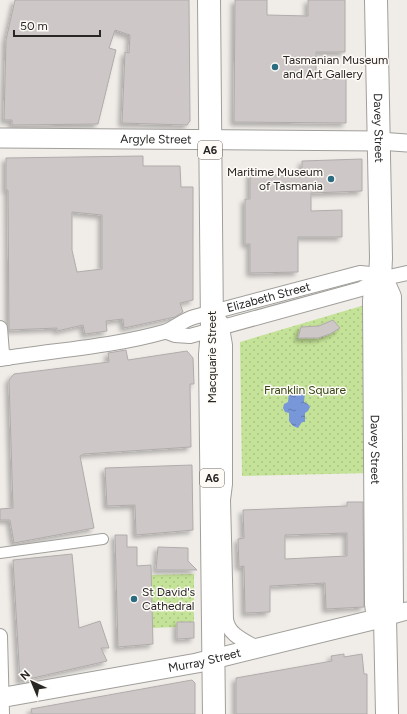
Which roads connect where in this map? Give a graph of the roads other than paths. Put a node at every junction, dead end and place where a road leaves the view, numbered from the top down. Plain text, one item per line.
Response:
1 (209, 0) edge
2 (376, 0) edge
3 (0, 138) edge
4 (210, 139) junction
5 (379, 141) junction
6 (407, 143) edge
7 (407, 273) edge
8 (380, 279) junction
9 (215, 323) junction
10 (0, 328) edge
11 (4, 358) edge
12 (103, 539) dead end
13 (0, 553) edge
14 (407, 611) edge
15 (385, 617) junction
16 (0, 636) edge
17 (257, 648) junction
18 (212, 659) junction
19 (1, 704) edge
20 (214, 714) edge
21 (387, 714) edge

1 - 4 highway, Macquarie Street / A6
2 - 5 highway, Davey Street
3 - 4 main road, Argyle Street
4 - 5 main road, Argyle Street
4 - 9 highway, Macquarie Street / A6
5 - 6 street, Argyle Street
5 - 8 highway, Davey Street
7 - 8 street
8 - 9 street, Elizabeth Street
8 - 15 highway, Davey Street
9 - 11 street, Elizabeth Street
9 - 17 street
9 - 18 highway, Macquarie Street / A6
10 - 11 street
12 - 13 street
14 - 15 street, Murray Street
15 - 17 main road, Murray Street
15 - 21 highway, Davey Street
16 - 19 street
17 - 18 main road, Murray Street
18 - 19 main road, Murray Street
18 - 20 highway, Macquarie Street / A6

